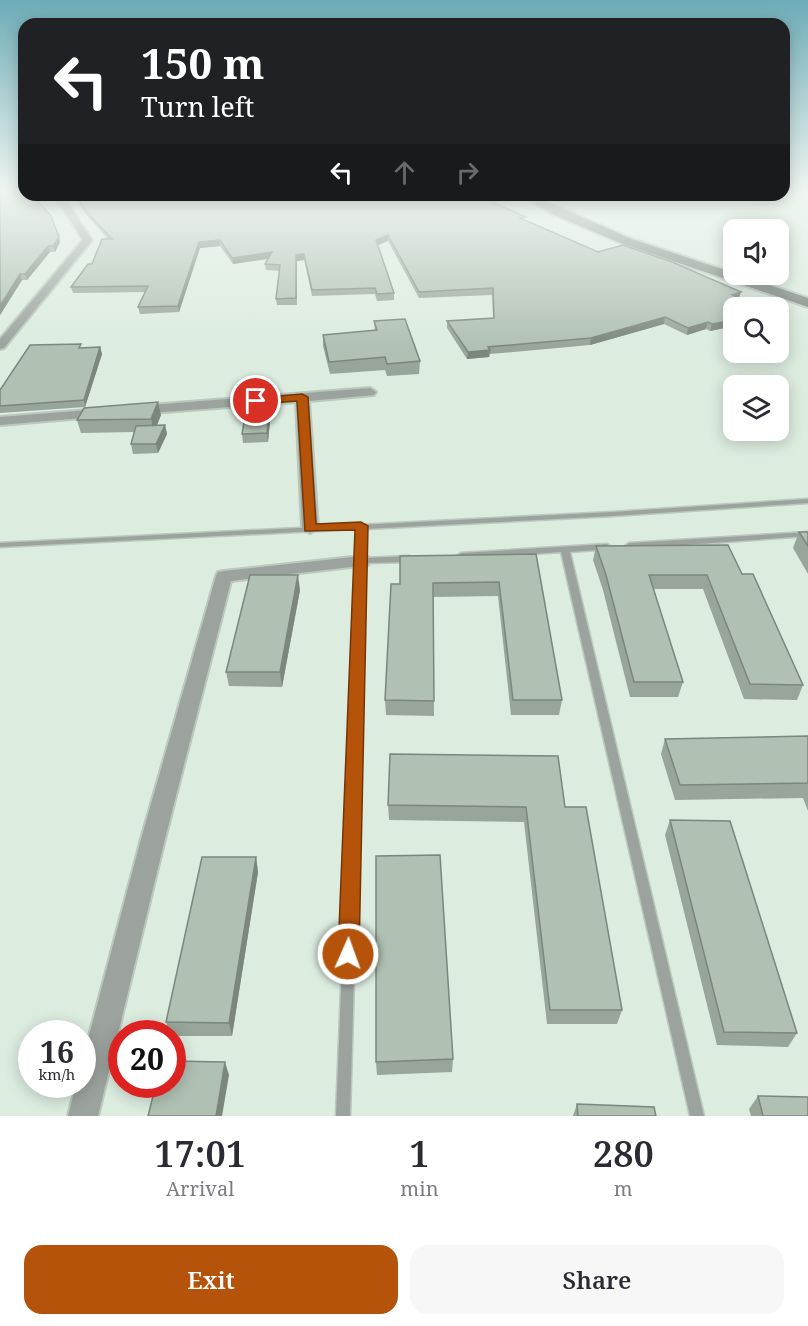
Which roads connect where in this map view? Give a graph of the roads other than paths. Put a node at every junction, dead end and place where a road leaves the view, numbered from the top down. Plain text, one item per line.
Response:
1 (85, 243) edge
2 (632, 243) edge
3 (808, 303) edge
4 (0, 346) edge
5 (370, 392) dead end
6 (302, 397) junction
7 (0, 421) edge
8 (808, 501) edge
9 (361, 526) junction
10 (310, 528) junction
11 (808, 534) edge
12 (0, 545) edge
13 (565, 550) junction
14 (446, 557) edge
15 (422, 558) edge
16 (362, 561) junction
17 (83, 1116) edge
18 (343, 1116) edge
19 (697, 1116) edge

1 - 4 street
2 - 3 main road
5 - 6 street
6 - 7 street
6 - 10 street
8 - 9 lane
9 - 10 lane
9 - 16 lane
10 - 12 lane
11 - 13 lane
13 - 14 lane
13 - 19 lane
15 - 16 lane
16 - 17 street
16 - 18 lane

